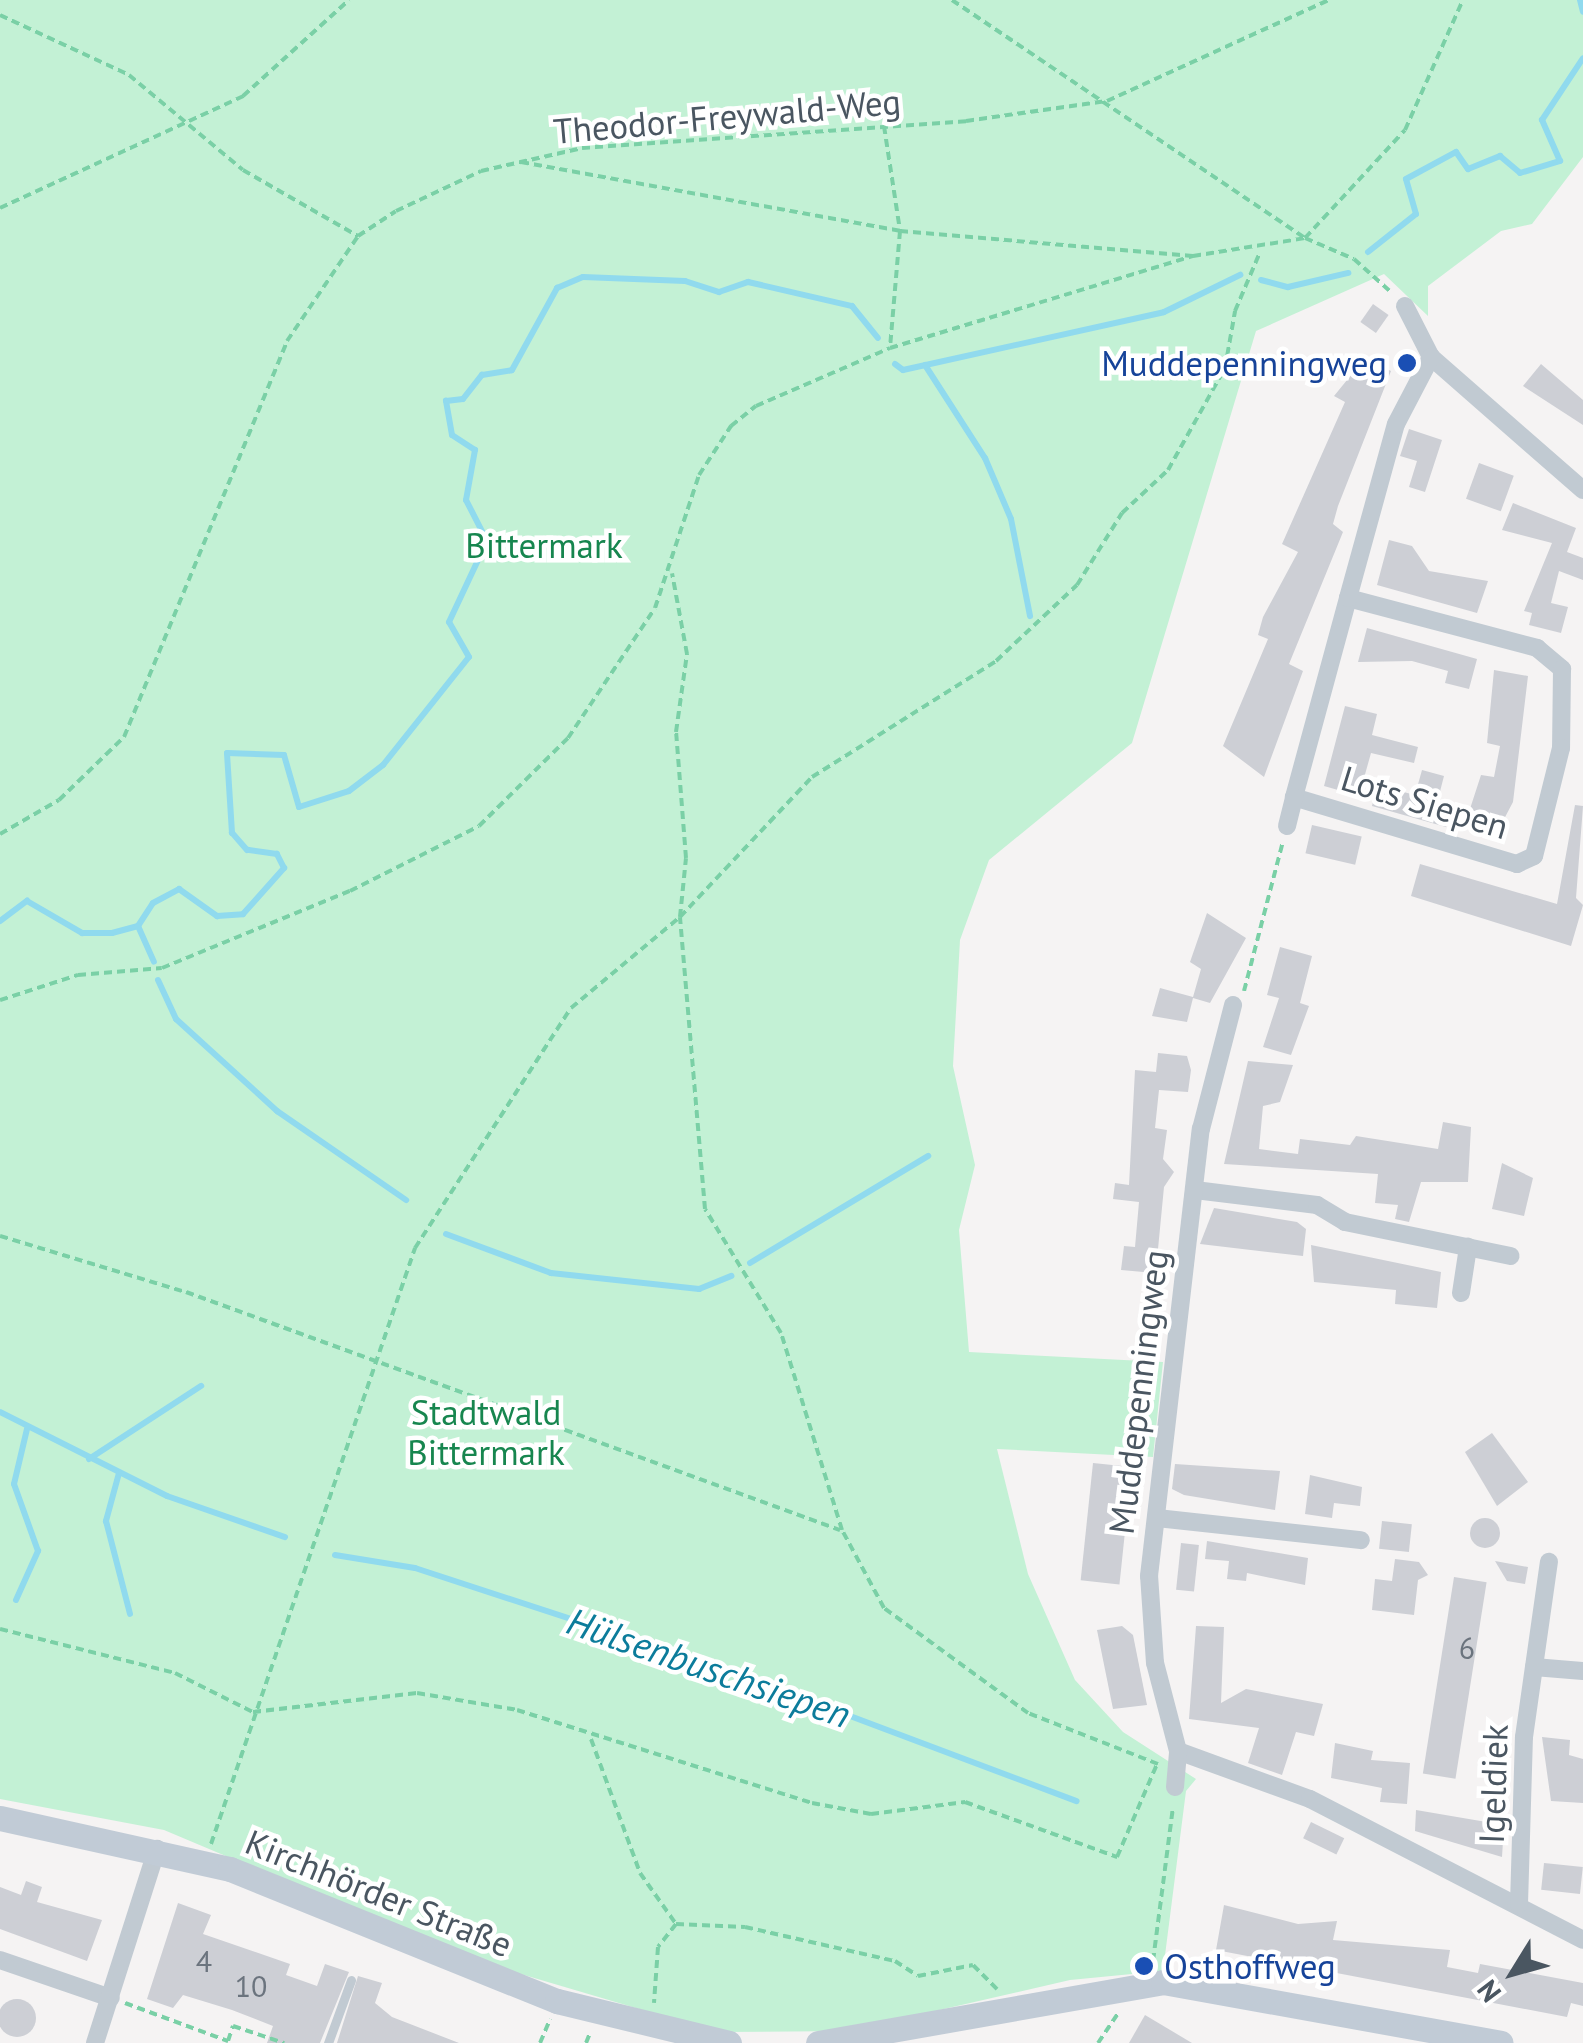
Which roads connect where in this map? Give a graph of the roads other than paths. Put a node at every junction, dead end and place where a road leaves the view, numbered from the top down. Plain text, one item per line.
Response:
1 (1406, 306) road end
2 (1431, 357) junction
3 (1583, 490) edge
4 (1348, 598) junction
5 (1294, 797) junction
6 (1286, 826) road end
7 (1233, 1006) road end
8 (1195, 1190) junction
9 (1468, 1247) junction
10 (1512, 1256) dead end
11 (1462, 1294) dead end
12 (1157, 1518) junction
13 (1361, 1540) dead end
14 (1550, 1562) dead end
15 (1534, 1667) junction
16 (1583, 1671) edge
17 (1178, 1751) junction
18 (1175, 1787) road end
19 (0, 1818) edge
20 (156, 1848) junction
21 (1520, 1904) junction
22 (1583, 1940) edge
23 (0, 1960) edge
24 (351, 1980) dead end
25 (112, 1998) junction
26 (829, 2042) edge
27 (95, 2043) edge
28 (328, 2043) edge
29 (730, 2043) edge
30 (1502, 2043) edge

1 - 2 street
2 - 3 street
2 - 4 street, Lots Siepen
4 - 5 street, Lots Siepen
4 - 5 street, Lots Siepen
5 - 6 street, Lots Siepen
7 - 8 street, Muddepenningweg
8 - 9 street
8 - 12 street, Muddepenningweg
9 - 10 street
9 - 11 street
12 - 13 street
12 - 17 street, Muddepenningweg
14 - 15 street, Igeldiek
15 - 16 street
15 - 21 street, Igeldiek
17 - 18 street, Muddepenningweg
17 - 21 street
19 - 20 main road, Kirchhörder Straße
20 - 25 street
20 - 29 main road, Kirchhörder Straße
21 - 22 street
23 - 25 street
24 - 28 lane
25 - 27 street
26 - 30 main road

